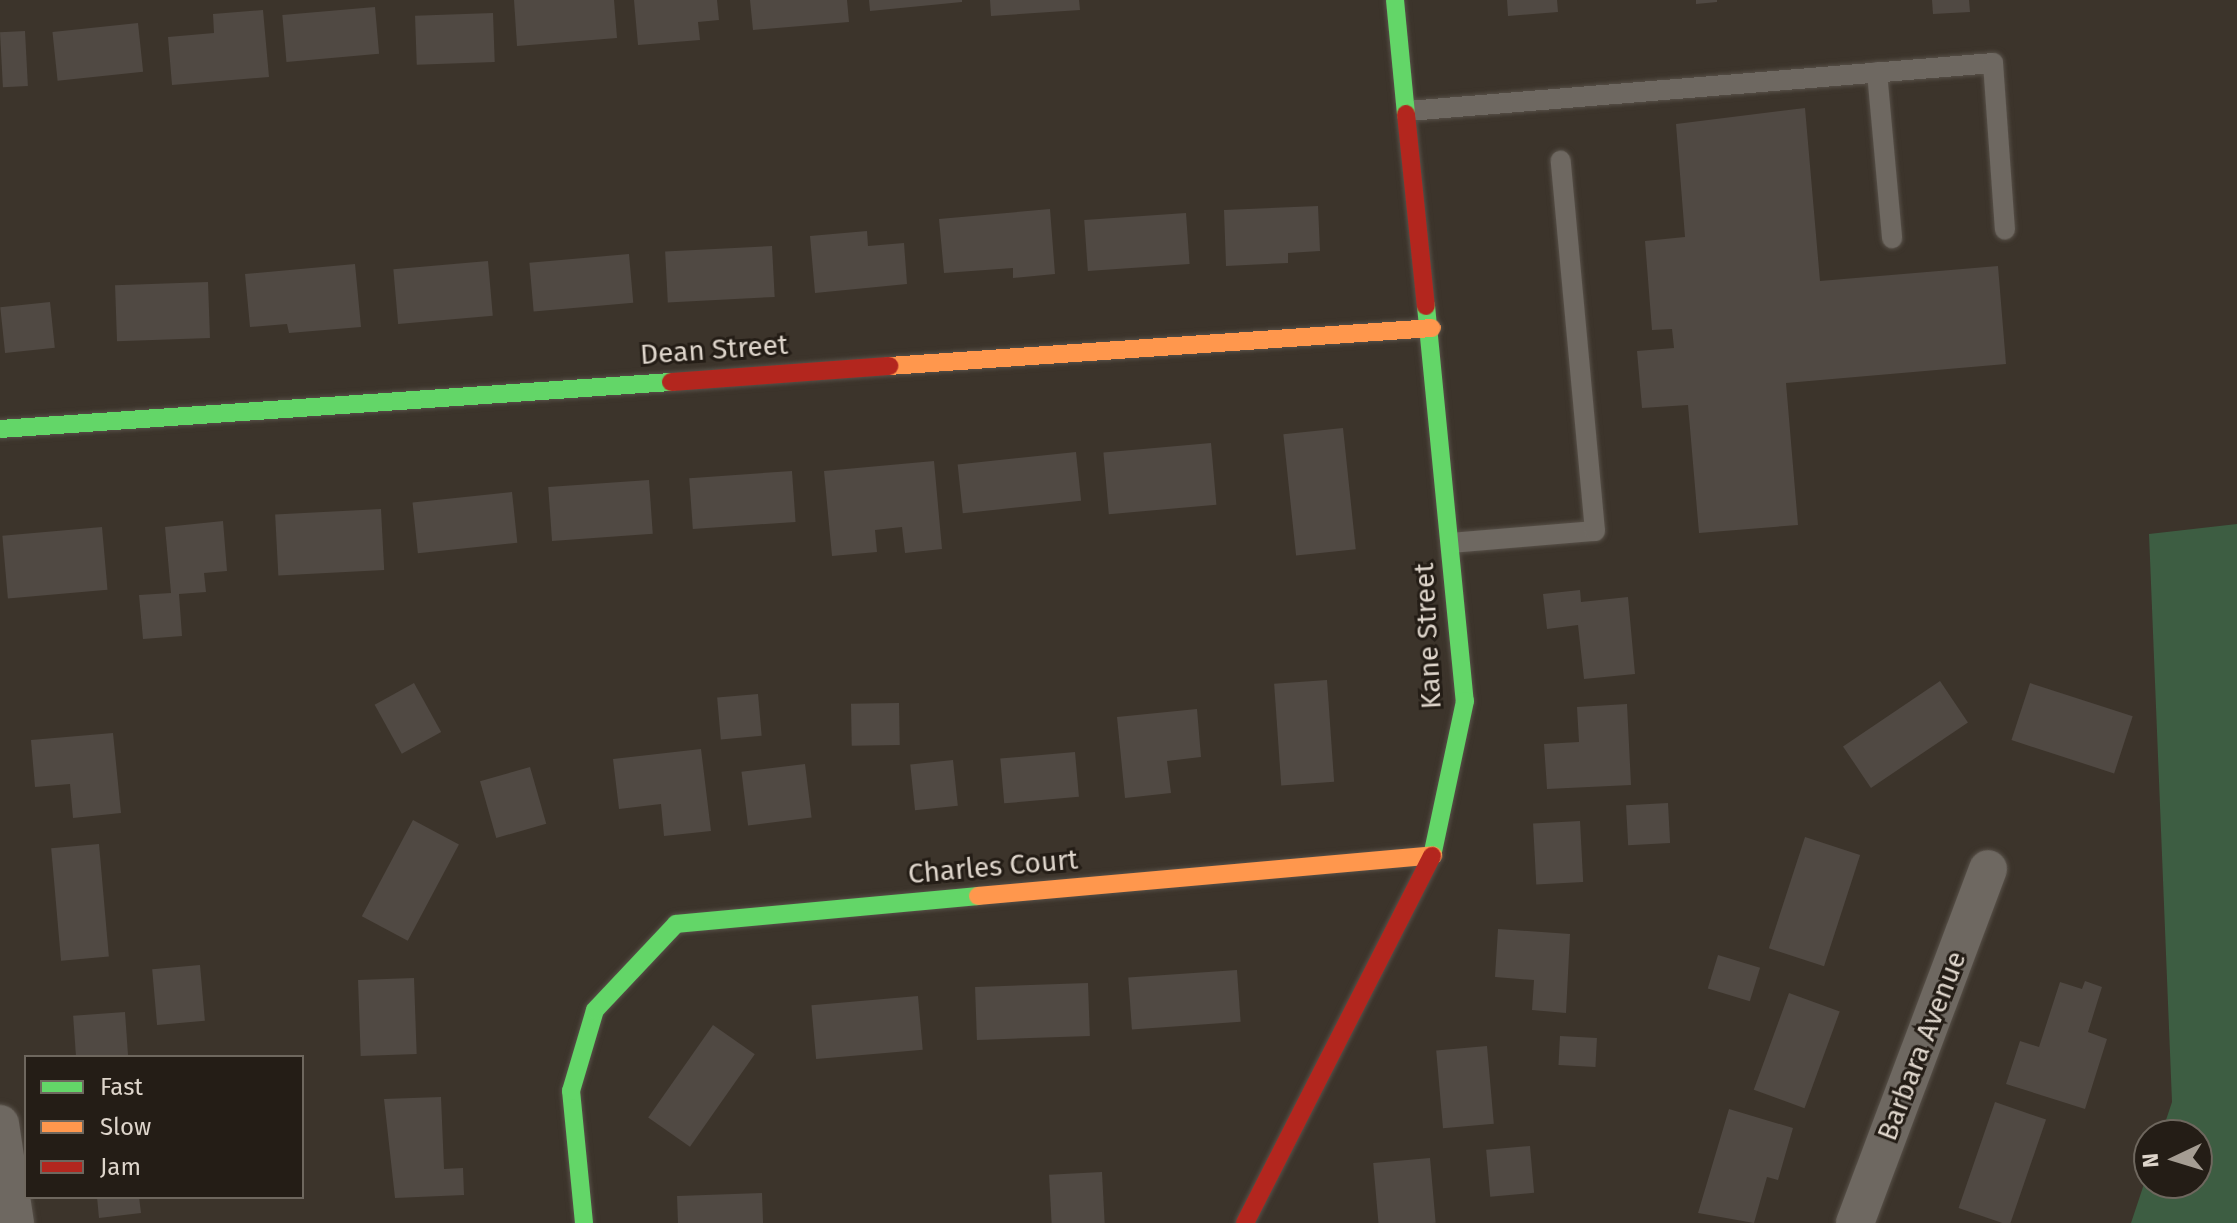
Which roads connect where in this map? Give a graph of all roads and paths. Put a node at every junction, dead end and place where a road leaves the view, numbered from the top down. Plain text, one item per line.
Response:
1 (1395, 0) edge
2 (1877, 72) junction
3 (1408, 111) junction
4 (1561, 161) dead end
5 (2005, 230) dead end
6 (1892, 238) dead end
7 (1432, 328) junction
8 (0, 429) edge
9 (1451, 543) junction
10 (1433, 855) junction
11 (1988, 869) dead end
12 (0, 1124) edge
13 (15, 1223) edge
14 (584, 1223) edge
15 (1245, 1223) edge
16 (1855, 1223) edge

1 - 3 street, Kane Street
2 - 3 lane
2 - 5 lane
2 - 6 lane
3 - 7 street, Kane Street
4 - 9 lane
7 - 8 street, Dean Street
7 - 9 street, Kane Street
9 - 10 street, Kane Street
10 - 14 street, Charles Court
10 - 15 street, Kane Street
11 - 16 street, Barbara Avenue
12 - 13 street

